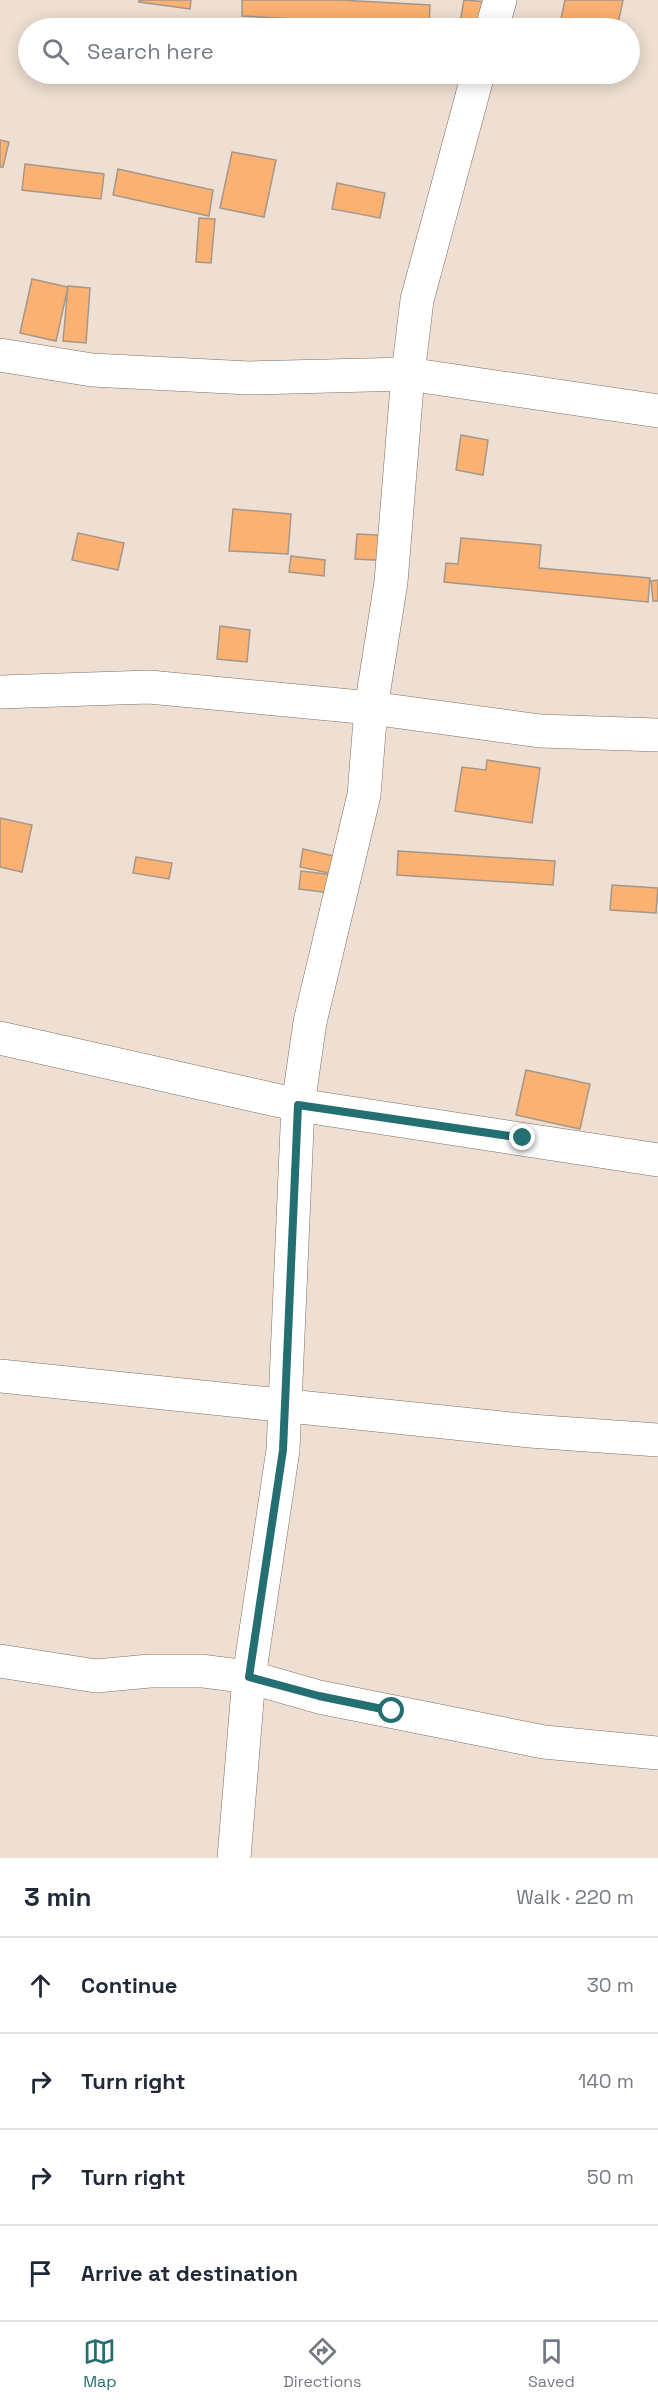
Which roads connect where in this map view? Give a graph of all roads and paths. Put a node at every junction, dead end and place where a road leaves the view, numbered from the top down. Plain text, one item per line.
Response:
1 (500, 0) edge
2 (495, 18) edge
3 (475, 84) edge
4 (0, 355) edge
5 (408, 374) junction
6 (658, 411) edge
7 (0, 692) edge
8 (370, 708) junction
9 (658, 735) edge
10 (0, 1038) edge
11 (298, 1105) junction
12 (658, 1160) edge
13 (0, 1376) edge
14 (286, 1404) junction
15 (658, 1440) edge
16 (0, 1662) edge
17 (249, 1677) junction
18 (658, 1753) edge
19 (234, 1858) edge

1 - 2 street
3 - 5 street
4 - 5 street
5 - 6 street
5 - 8 street
7 - 8 street
8 - 9 street
8 - 11 street
10 - 11 street
11 - 12 street
11 - 14 street
13 - 14 street
14 - 15 street
14 - 17 street
16 - 17 street
17 - 18 street
17 - 19 street

